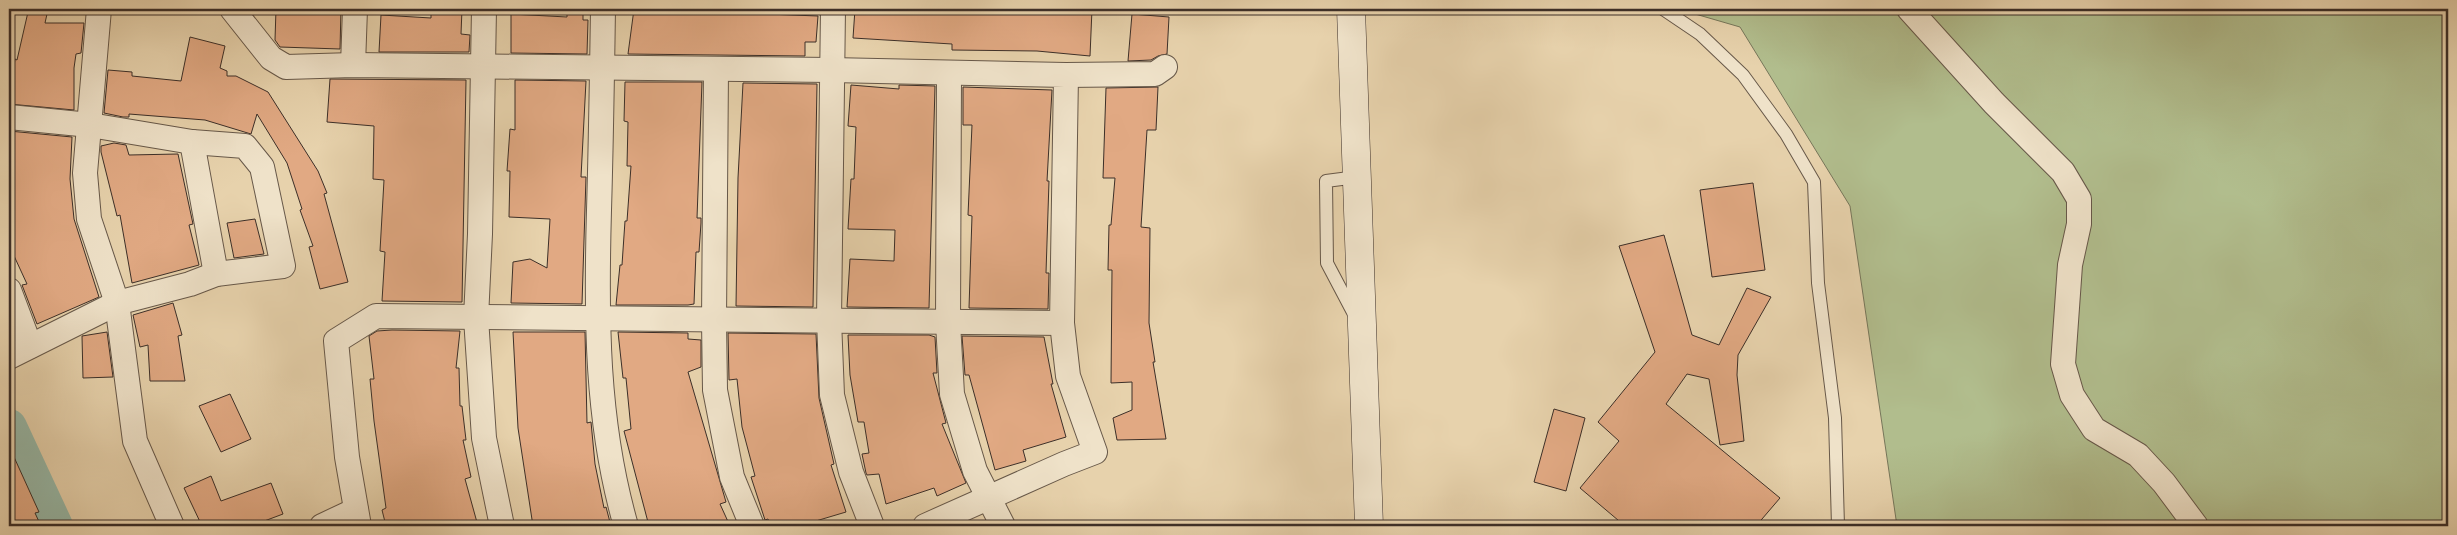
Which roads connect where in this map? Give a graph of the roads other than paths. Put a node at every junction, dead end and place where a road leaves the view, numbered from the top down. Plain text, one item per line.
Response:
1 (99, 9) edge
2 (232, 9) edge
3 (356, 9) edge
4 (484, 9) edge
5 (603, 9) edge
6 (833, 9) edge
7 (1351, 9) edge
8 (1662, 9) edge
9 (1909, 9) edge
10 (353, 65) junction
11 (483, 67) junction
12 (1165, 68) dead end
13 (602, 69) junction
14 (716, 70) junction
15 (832, 70) junction
16 (949, 74) junction
17 (1066, 75) junction
18 (9, 117) edge
19 (90, 125) junction
20 (192, 142) junction
21 (216, 274) junction
22 (9, 290) edge
23 (117, 303) junction
24 (476, 318) junction
25 (596, 319) junction
26 (829, 320) junction
27 (714, 321) junction
28 (948, 323) junction
29 (1062, 323) junction
30 (30, 346) junction
31 (9, 357) edge
32 (989, 499) junction
33 (358, 518) edge
34 (172, 526) edge
35 (322, 526) edge
36 (502, 526) edge
37 (626, 526) edge
38 (752, 526) edge
39 (872, 526) edge
40 (925, 526) edge
41 (1003, 526) edge
42 (1369, 526) edge
43 (1838, 526) edge
44 (2196, 526) edge

1 - 19 street
2 - 10 street
3 - 10 street
4 - 11 street
5 - 13 street
6 - 15 street
7 - 42 street
8 - 43 lane
9 - 44 street
10 - 11 street
11 - 13 street
11 - 24 street
12 - 17 street
13 - 14 street
13 - 25 street
14 - 15 street
14 - 27 street
15 - 16 street
15 - 26 street
16 - 17 street
16 - 28 street
17 - 29 street
18 - 19 street
19 - 20 street
19 - 23 street
20 - 21 street
20 - 21 street
21 - 23 street
22 - 30 street
23 - 30 street
23 - 34 street
24 - 25 street
24 - 33 street
24 - 36 street
25 - 27 street
25 - 37 street
26 - 27 street
26 - 28 street
26 - 39 street
27 - 38 street
28 - 29 street
28 - 32 street
29 - 32 street
30 - 31 street
32 - 40 street
32 - 41 street
33 - 35 street

